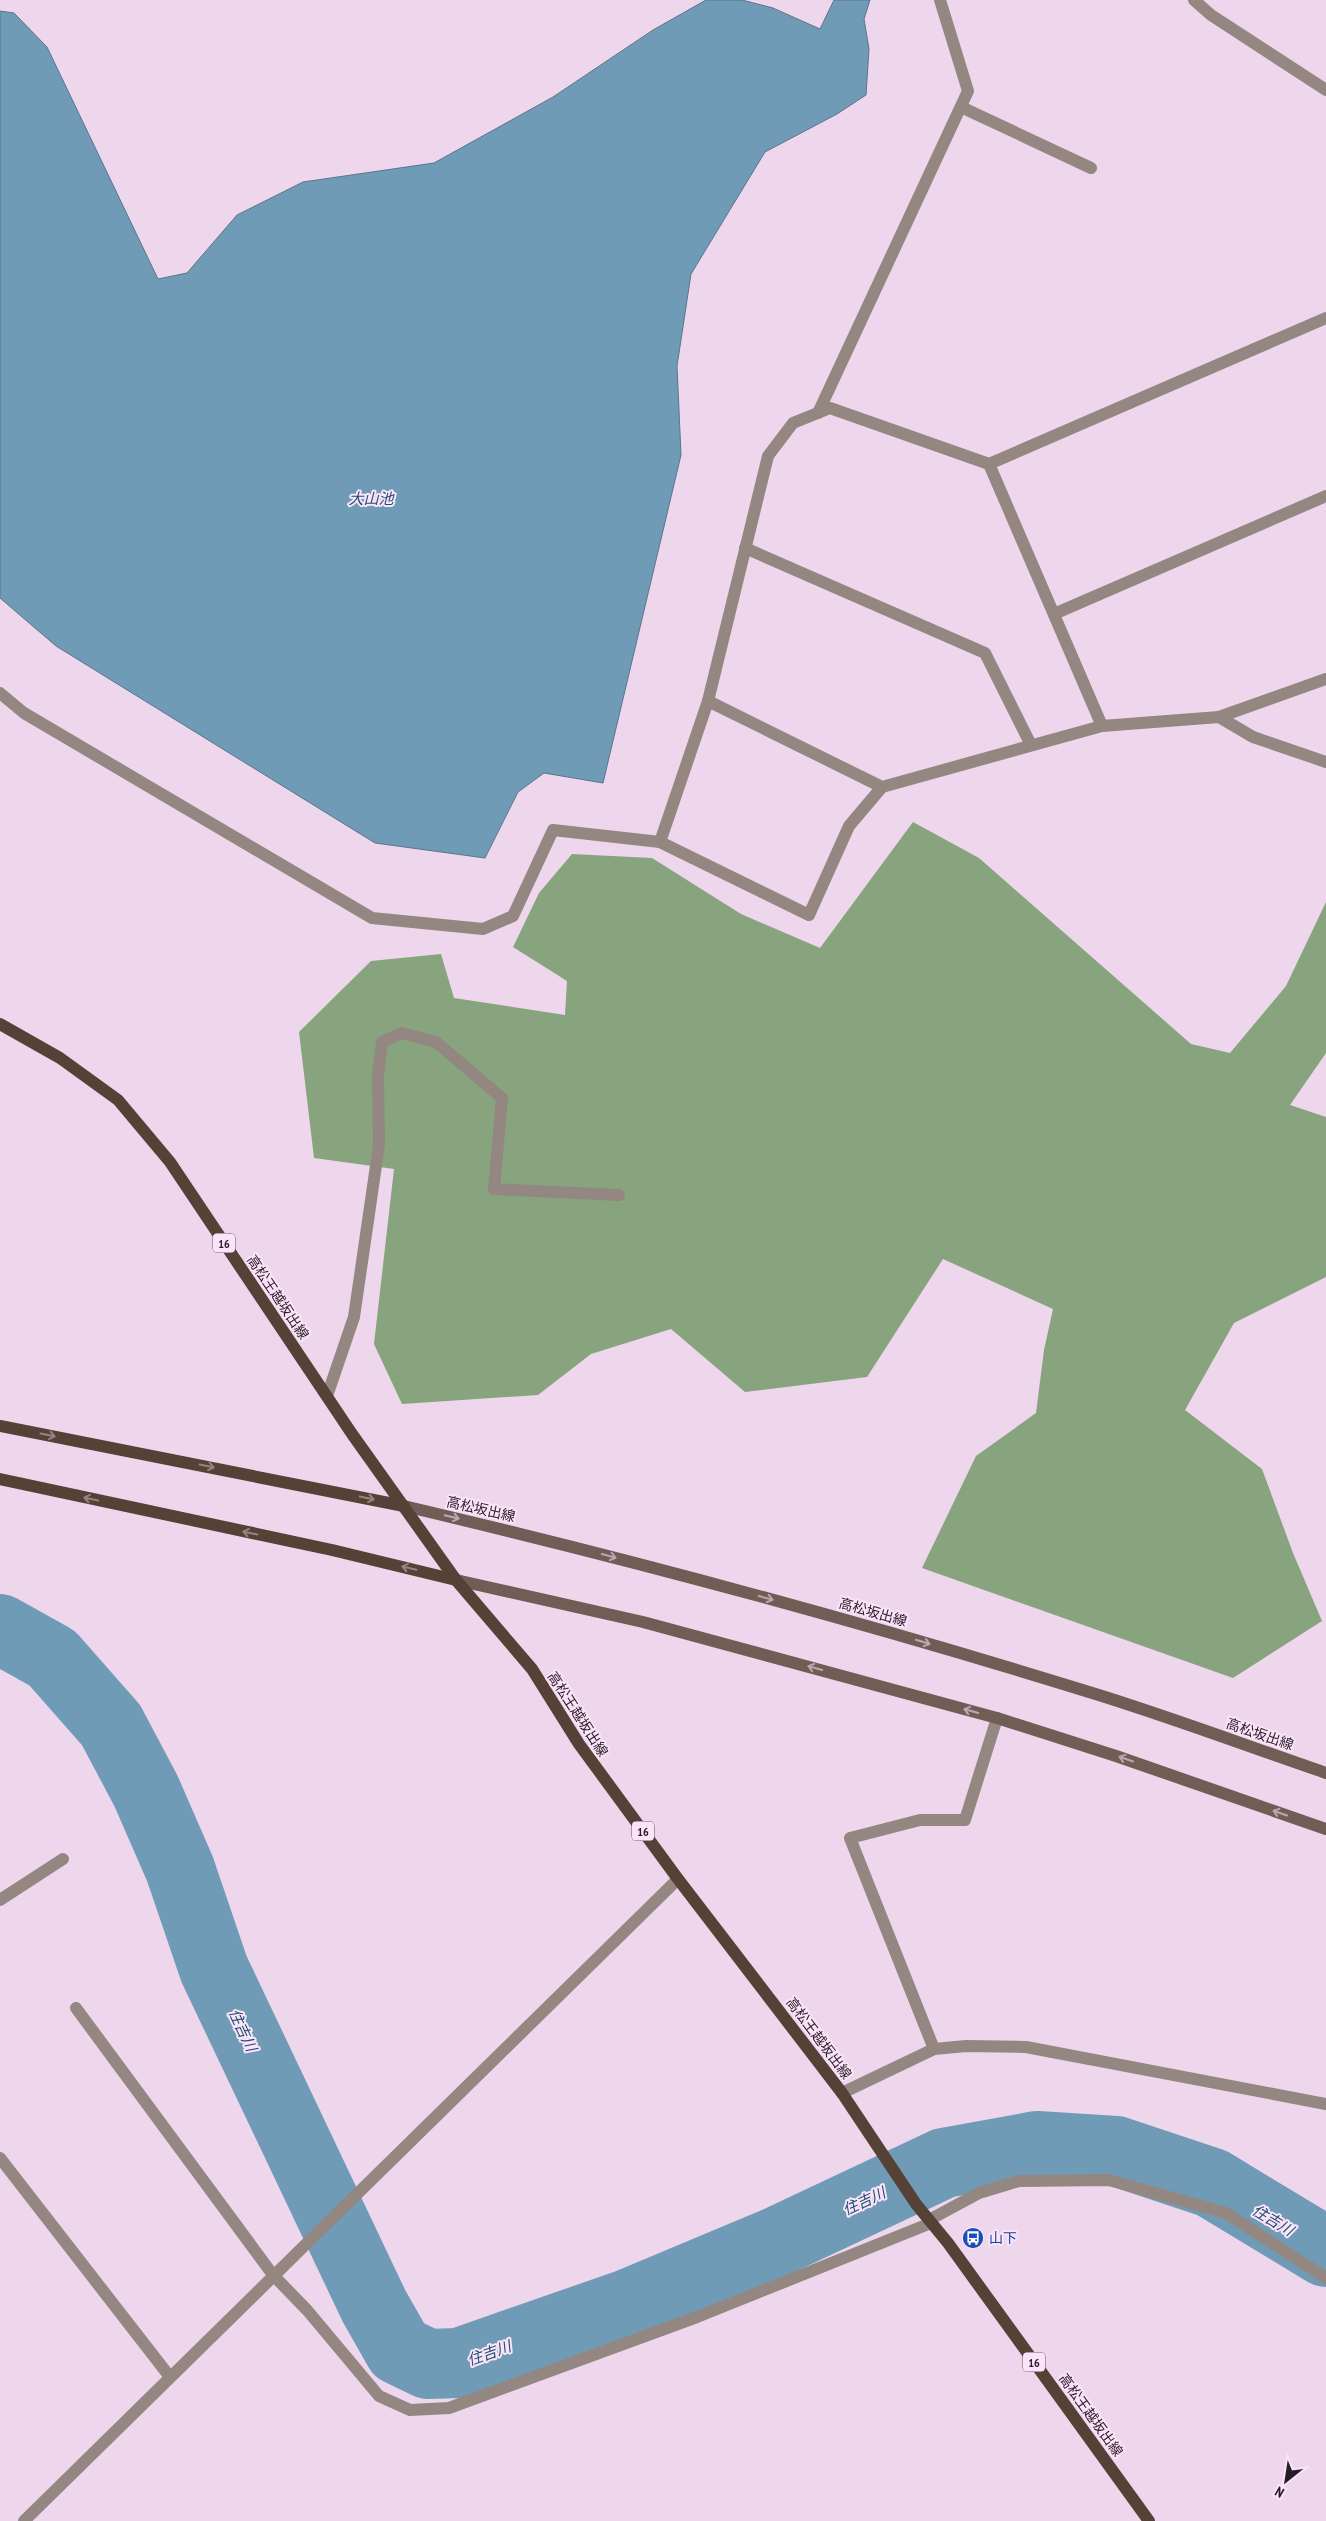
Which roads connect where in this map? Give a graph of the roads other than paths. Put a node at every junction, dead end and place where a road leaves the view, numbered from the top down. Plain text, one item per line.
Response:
1 (940, 0) edge
2 (1194, 0) edge
3 (1326, 90) edge
4 (961, 107) junction
5 (1091, 168) dead end
6 (1326, 318) edge
7 (818, 413) junction
8 (988, 464) junction
9 (1326, 496) edge
10 (745, 548) junction
11 (1054, 614) junction
12 (1326, 679) edge
13 (0, 693) edge
14 (708, 701) junction
15 (1219, 717) junction
16 (1102, 726) junction
17 (1031, 745) junction
18 (1326, 762) edge
19 (882, 787) junction
20 (660, 842) junction
21 (0, 1024) edge
22 (619, 1195) dead end
23 (327, 1396) junction
24 (0, 1426) edge
25 (0, 1480) edge
26 (404, 1506) junction
27 (456, 1580) junction
28 (997, 1718) junction
29 (1326, 1773) edge
30 (1326, 1829) edge
31 (63, 1859) dead end
32 (678, 1879) junction
33 (0, 1900) edge
34 (76, 2008) dead end
35 (934, 2049) junction
36 (842, 2093) junction
37 (1326, 2104) edge
38 (0, 2158) edge
39 (930, 2222) junction
40 (273, 2275) junction
41 (1326, 2278) edge
42 (170, 2376) junction
43 (24, 2521) edge
44 (1149, 2521) edge

1 - 4 street
2 - 3 street
4 - 5 street
4 - 7 street
6 - 8 street
7 - 8 street
7 - 10 street
8 - 11 street
9 - 11 street
10 - 14 street
10 - 17 street
11 - 16 street
12 - 15 street
13 - 20 street
14 - 19 street
14 - 20 street
15 - 16 street
15 - 18 street
16 - 17 street
17 - 19 street
19 - 20 street
21 - 23 main road, 高松王越坂出線 / 16
22 - 23 street
23 - 26 main road, 高松王越坂出線 / 16
24 -> 26 main road
27 -> 25 main road
26 - 27 main road, 高松王越坂出線 / 16
26 -> 29 main road, 高松坂出線
28 -> 27 main road
27 - 32 main road, 高松王越坂出線 / 16
30 -> 28 main road
28 - 35 street
31 - 33 street
32 - 36 main road, 高松王越坂出線 / 16
32 - 40 street
34 - 40 street
35 - 36 street
35 - 37 street
36 - 39 main road, 高松王越坂出線 / 16
38 - 42 street
39 - 40 street
39 - 41 street
39 - 44 main road, 高松王越坂出線 / 16
40 - 42 street
42 - 43 street

